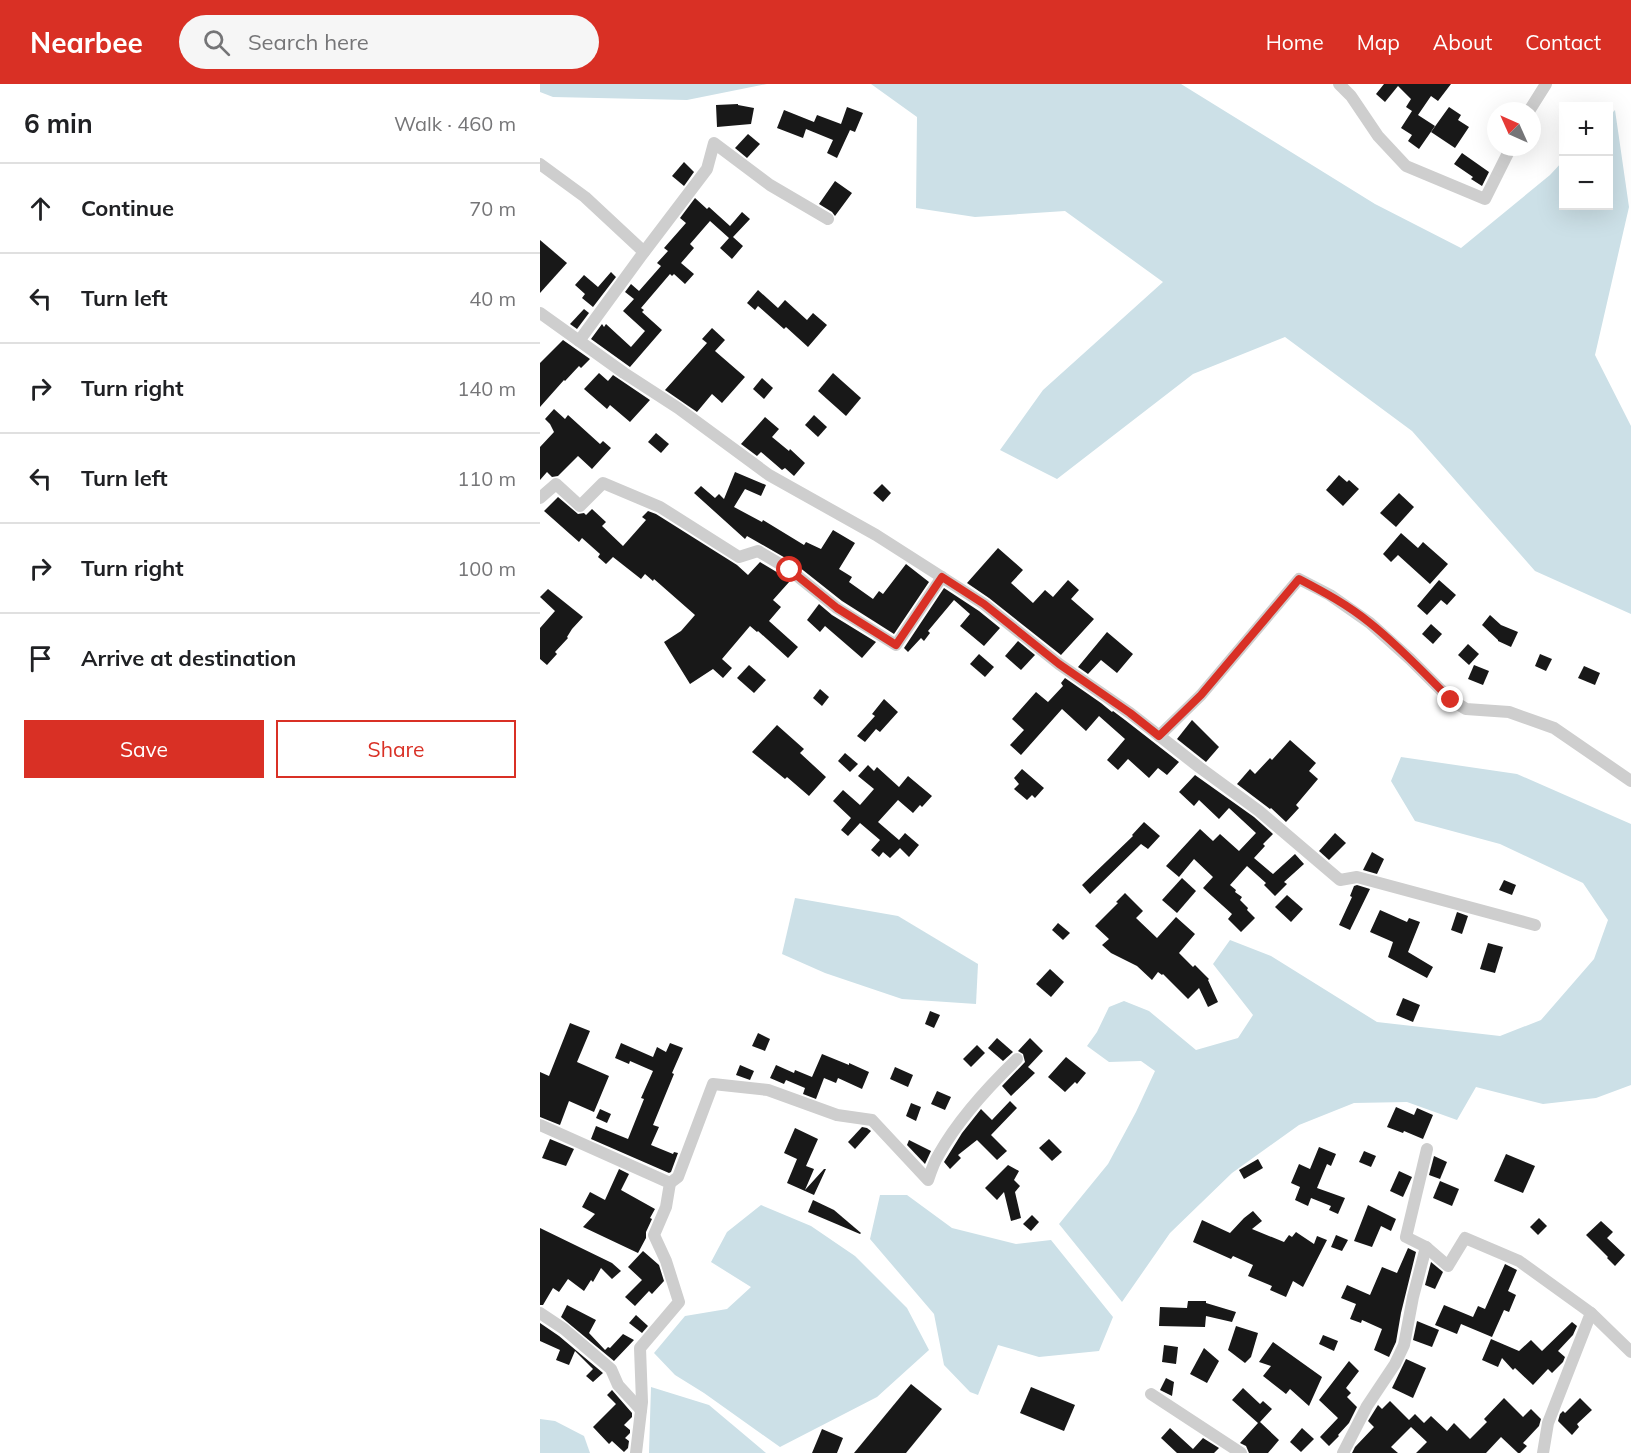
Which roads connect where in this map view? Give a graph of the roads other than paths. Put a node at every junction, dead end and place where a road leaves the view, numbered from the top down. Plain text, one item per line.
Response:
1 (1338, 84) edge
2 (1546, 84) edge
3 (1535, 102) edge
4 (1507, 156) edge
5 (540, 164) edge
6 (828, 219) dead end
7 (644, 252) junction
8 (540, 313) edge
9 (579, 341) junction
10 (540, 498) edge
11 (942, 577) junction
12 (1159, 736) junction
13 (1631, 781) edge
14 (1535, 925) dead end
15 (1017, 1059) dead end
16 (540, 1125) edge
17 (1427, 1149) dead end
18 (670, 1183) junction
19 (1426, 1247) junction
20 (1591, 1312) junction
21 (540, 1313) edge
22 (1631, 1352) edge
23 (1151, 1394) dead end
24 (641, 1410) junction
25 (636, 1453) edge
26 (1241, 1453) edge
27 (1344, 1453) edge
28 (1542, 1453) edge

1 - 4 street
2 - 3 street
5 - 7 street
6 - 7 street
7 - 9 street
8 - 9 street
9 - 11 street
10 - 11 street
11 - 12 street
12 - 13 street
12 - 14 street
15 - 18 street
16 - 18 street
17 - 19 street
18 - 24 street
19 - 20 street
19 - 27 street
20 - 22 street
20 - 28 street
21 - 24 street
23 - 26 street
24 - 25 street

